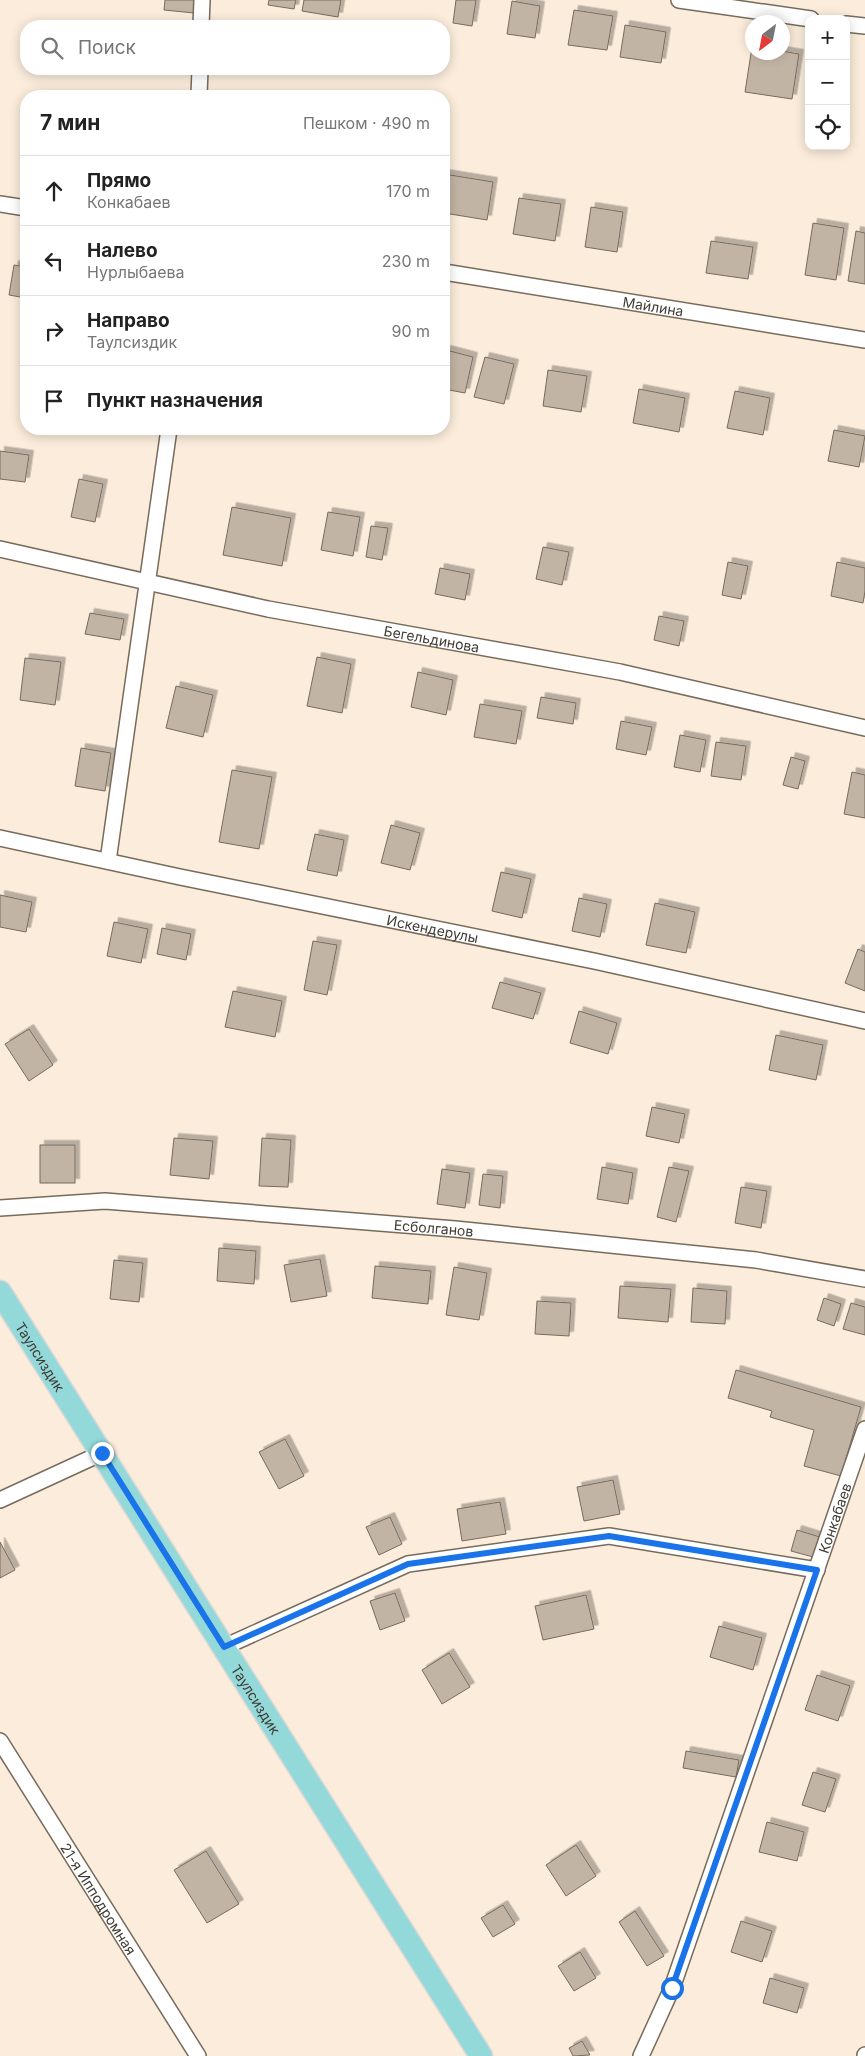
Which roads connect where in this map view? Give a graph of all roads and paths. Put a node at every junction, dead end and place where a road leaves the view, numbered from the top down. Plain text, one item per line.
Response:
1 (202, 0) edge
2 (679, 0) edge
3 (805, 18) edge
4 (201, 20) edge
5 (850, 24) edge
6 (865, 26) edge
7 (200, 75) edge
8 (199, 90) edge
9 (0, 204) edge
10 (20, 207) edge
11 (450, 273) edge
12 (865, 340) edge
13 (168, 435) edge
14 (0, 549) edge
15 (148, 582) junction
16 (865, 728) edge
17 (0, 838) edge
18 (108, 861) junction
19 (865, 1021) edge
20 (0, 1208) edge
21 (865, 1279) edge
22 (0, 1292) edge
23 (865, 1429) edge
24 (102, 1453) junction
25 (0, 1500) edge
26 (817, 1570) junction
27 (224, 1647) junction
28 (0, 1741) edge
29 (198, 2056) edge
30 (482, 2056) edge
31 (641, 2056) edge

1 - 4 street
2 - 3 street
5 - 6 street
7 - 8 street
9 - 10 street
11 - 12 street, Майлина
13 - 15 street
14 - 15 street, Бегельдинова
15 - 16 street, Бегельдинова
15 - 18 street
17 - 18 street, Искендерулы
18 - 19 street, Искендерулы
20 - 21 street, Есболганов
22 - 24 main road, Таулсиздик
23 - 26 street, Конкабаев
24 - 25 street
24 - 27 main road, Таулсиздик
26 - 27 street
26 - 31 street, Конкабаев
27 - 30 main road, Таулсиздик
28 - 29 street, 21-я Ипподромная

